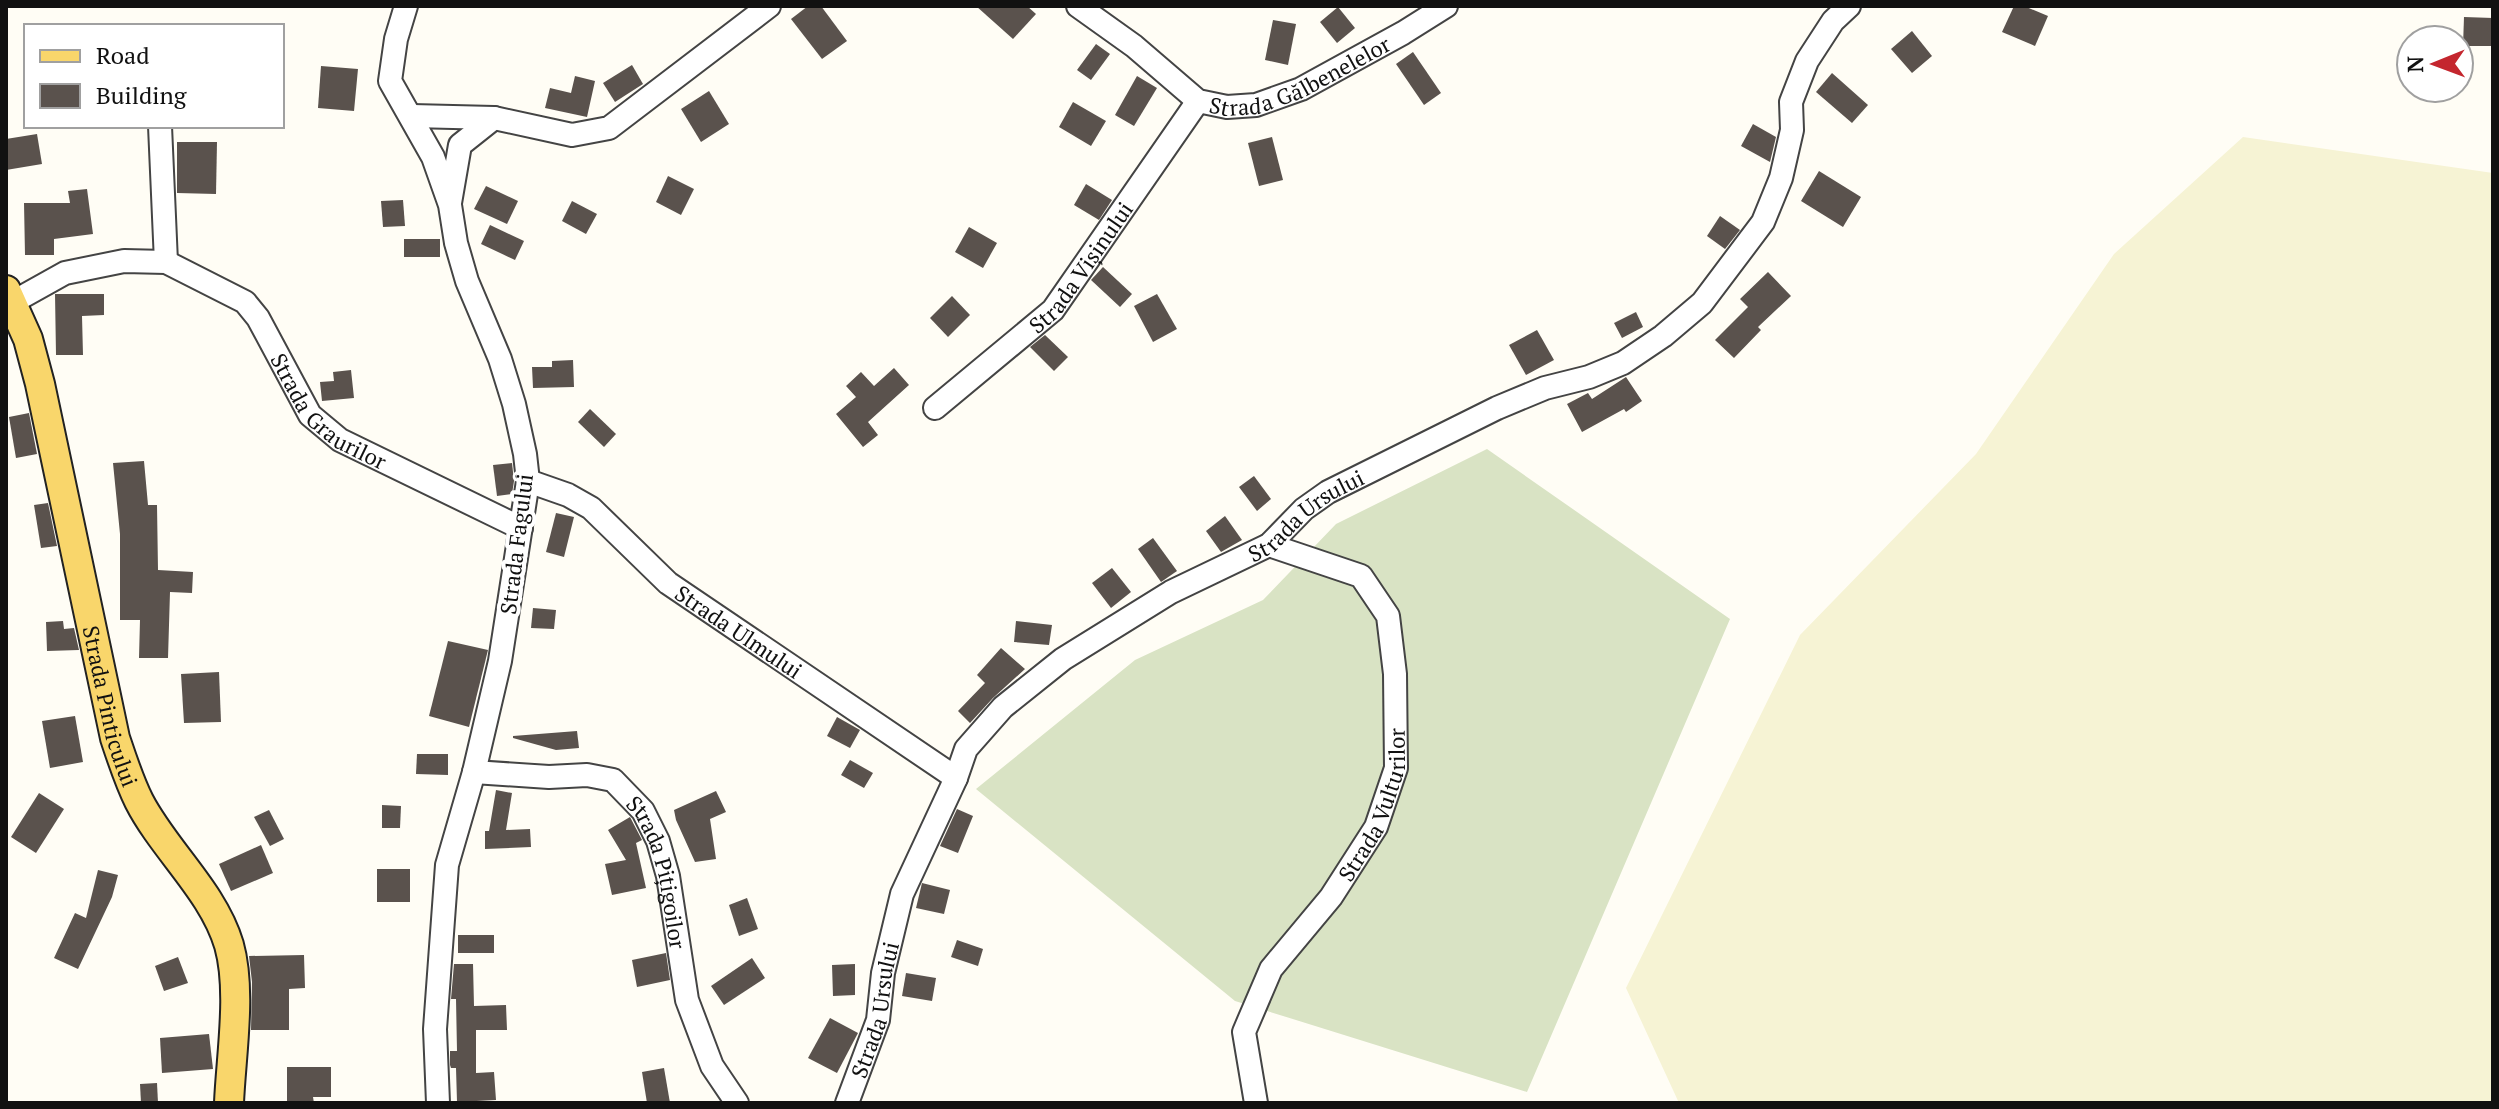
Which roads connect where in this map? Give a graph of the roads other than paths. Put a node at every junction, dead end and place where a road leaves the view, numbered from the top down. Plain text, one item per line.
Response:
1 (406, 6) edge
2 (769, 6) edge
3 (1078, 6) edge
4 (1446, 6) edge
5 (1849, 6) edge
6 (1198, 101) junction
7 (412, 116) junction
8 (494, 118) junction
9 (160, 128) edge
10 (450, 205) junction
11 (166, 262) junction
12 (8, 301) edge
13 (935, 408) dead end
14 (528, 481) junction
15 (521, 528) junction
16 (1269, 545) junction
17 (474, 772) junction
18 (956, 778) junction
19 (229, 1103) edge
20 (438, 1103) edge
21 (737, 1103) edge
22 (847, 1103) edge
23 (1256, 1103) edge

1 - 7 street, Strada Fagului
2 - 8 street
3 - 6 street, Strada Gălbenelelor
4 - 6 street, Strada Gălbenelelor
5 - 16 street, Strada Ursului
6 - 13 street, Strada Vișinului
7 - 8 street
7 - 10 street, Strada Fagului
8 - 10 street
9 - 11 street
10 - 14 street, Strada Fagului
11 - 12 street, Strada Graurilor
11 - 15 street, Strada Graurilor
12 - 19 main road, Strada Pinticului
14 - 15 street, Strada Fagului
14 - 18 street, Strada Ulmului
15 - 17 street, Strada Fagului
16 - 18 street, Strada Ursului
16 - 23 street, Strada Vulturilor
17 - 20 street, Strada Fagului
17 - 21 street, Strada Pițigoilor
18 - 22 street, Strada Ursului

